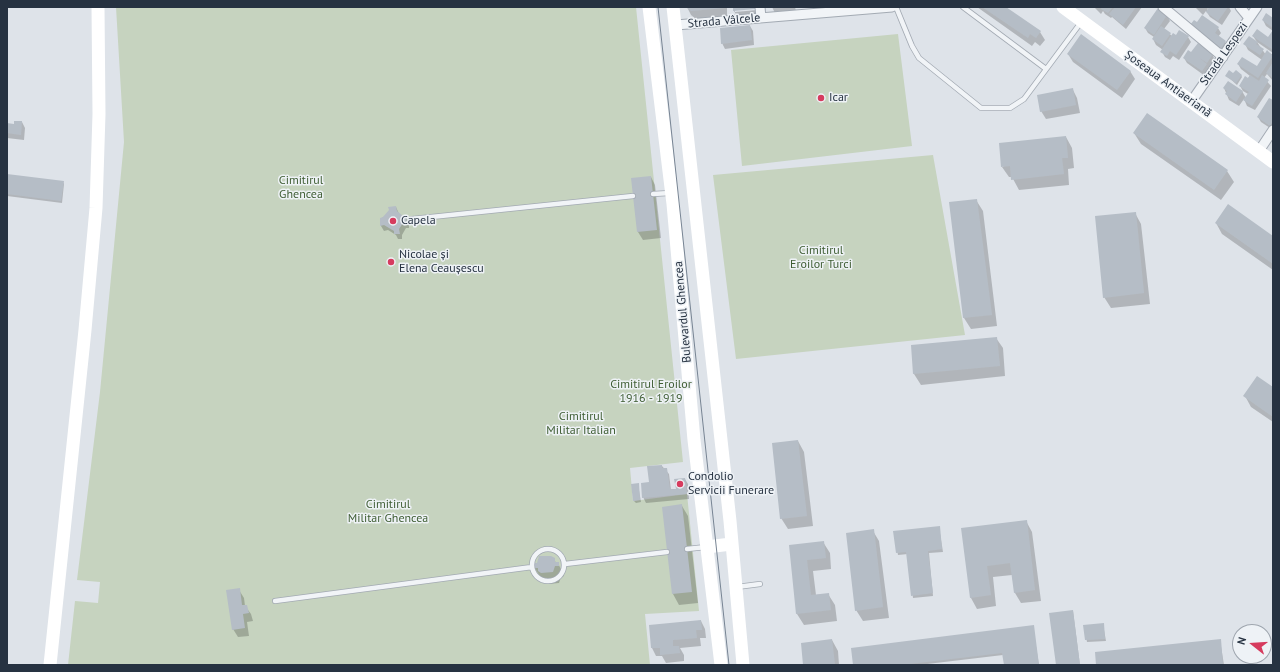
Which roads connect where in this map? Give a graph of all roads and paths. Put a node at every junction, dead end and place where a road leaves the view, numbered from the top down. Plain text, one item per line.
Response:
1 (98, 7) edge
2 (649, 7) edge
3 (674, 7) edge
4 (760, 7) edge
5 (892, 7) edge
6 (896, 7) edge
7 (963, 7) edge
8 (1063, 7) edge
9 (1162, 7) edge
10 (1240, 7) edge
11 (1257, 7) edge
12 (844, 9) edge
13 (761, 18) junction
14 (1249, 18) junction
15 (1082, 21) junction
16 (676, 25) junction
17 (1222, 57) junction
18 (1046, 69) junction
19 (1191, 102) junction
20 (1273, 130) edge
21 (1258, 151) junction
22 (1273, 162) edge
23 (693, 190) junction
24 (671, 192) junction
25 (653, 194) dead end
26 (633, 196) dead end
27 (412, 219) dead end
28 (731, 544) junction
29 (707, 547) junction
30 (687, 549) dead end
31 (667, 552) dead end
32 (565, 564) junction
33 (532, 567) junction
34 (760, 584) dead end
35 (735, 587) junction
36 (275, 601) dead end
37 (50, 665) edge
38 (721, 665) edge
39 (743, 665) edge

1 - 37 main road
2 - 24 main road, Bulevardul Ghencea
3 - 16 main road, Bulevardul Ghencea
4 - 13 street
5 - 12 street, Strada Vâlcele
6 - 18 lane
7 - 18 lane
8 - 15 main road, Șoseaua Antiaeriană
9 - 17 street
10 - 14 street
11 - 14 street, Strada Lespezi
12 - 13 street, Strada Vâlcele
13 - 16 street, Strada Vâlcele
14 - 17 street, Strada Lespezi
15 - 18 lane
15 - 19 main road, Șoseaua Antiaeriană
16 - 23 main road, Bulevardul Ghencea
17 - 19 street, Strada Lespezi
19 - 21 main road, Șoseaua Antiaeriană
20 - 21 street
21 - 22 main road, Șoseaua Antiaeriană
23 - 24 main road
23 - 28 main road, Bulevardul Ghencea
24 - 25 lane
24 - 29 main road, Bulevardul Ghencea
26 - 27 lane
28 - 29 main road
28 - 35 main road, Bulevardul Ghencea
29 - 30 lane
29 - 38 main road, Bulevardul Ghencea
31 - 32 lane
32 - 33 lane
32 - 33 lane
33 - 36 lane
34 - 35 lane
35 - 39 main road, Bulevardul Ghencea

